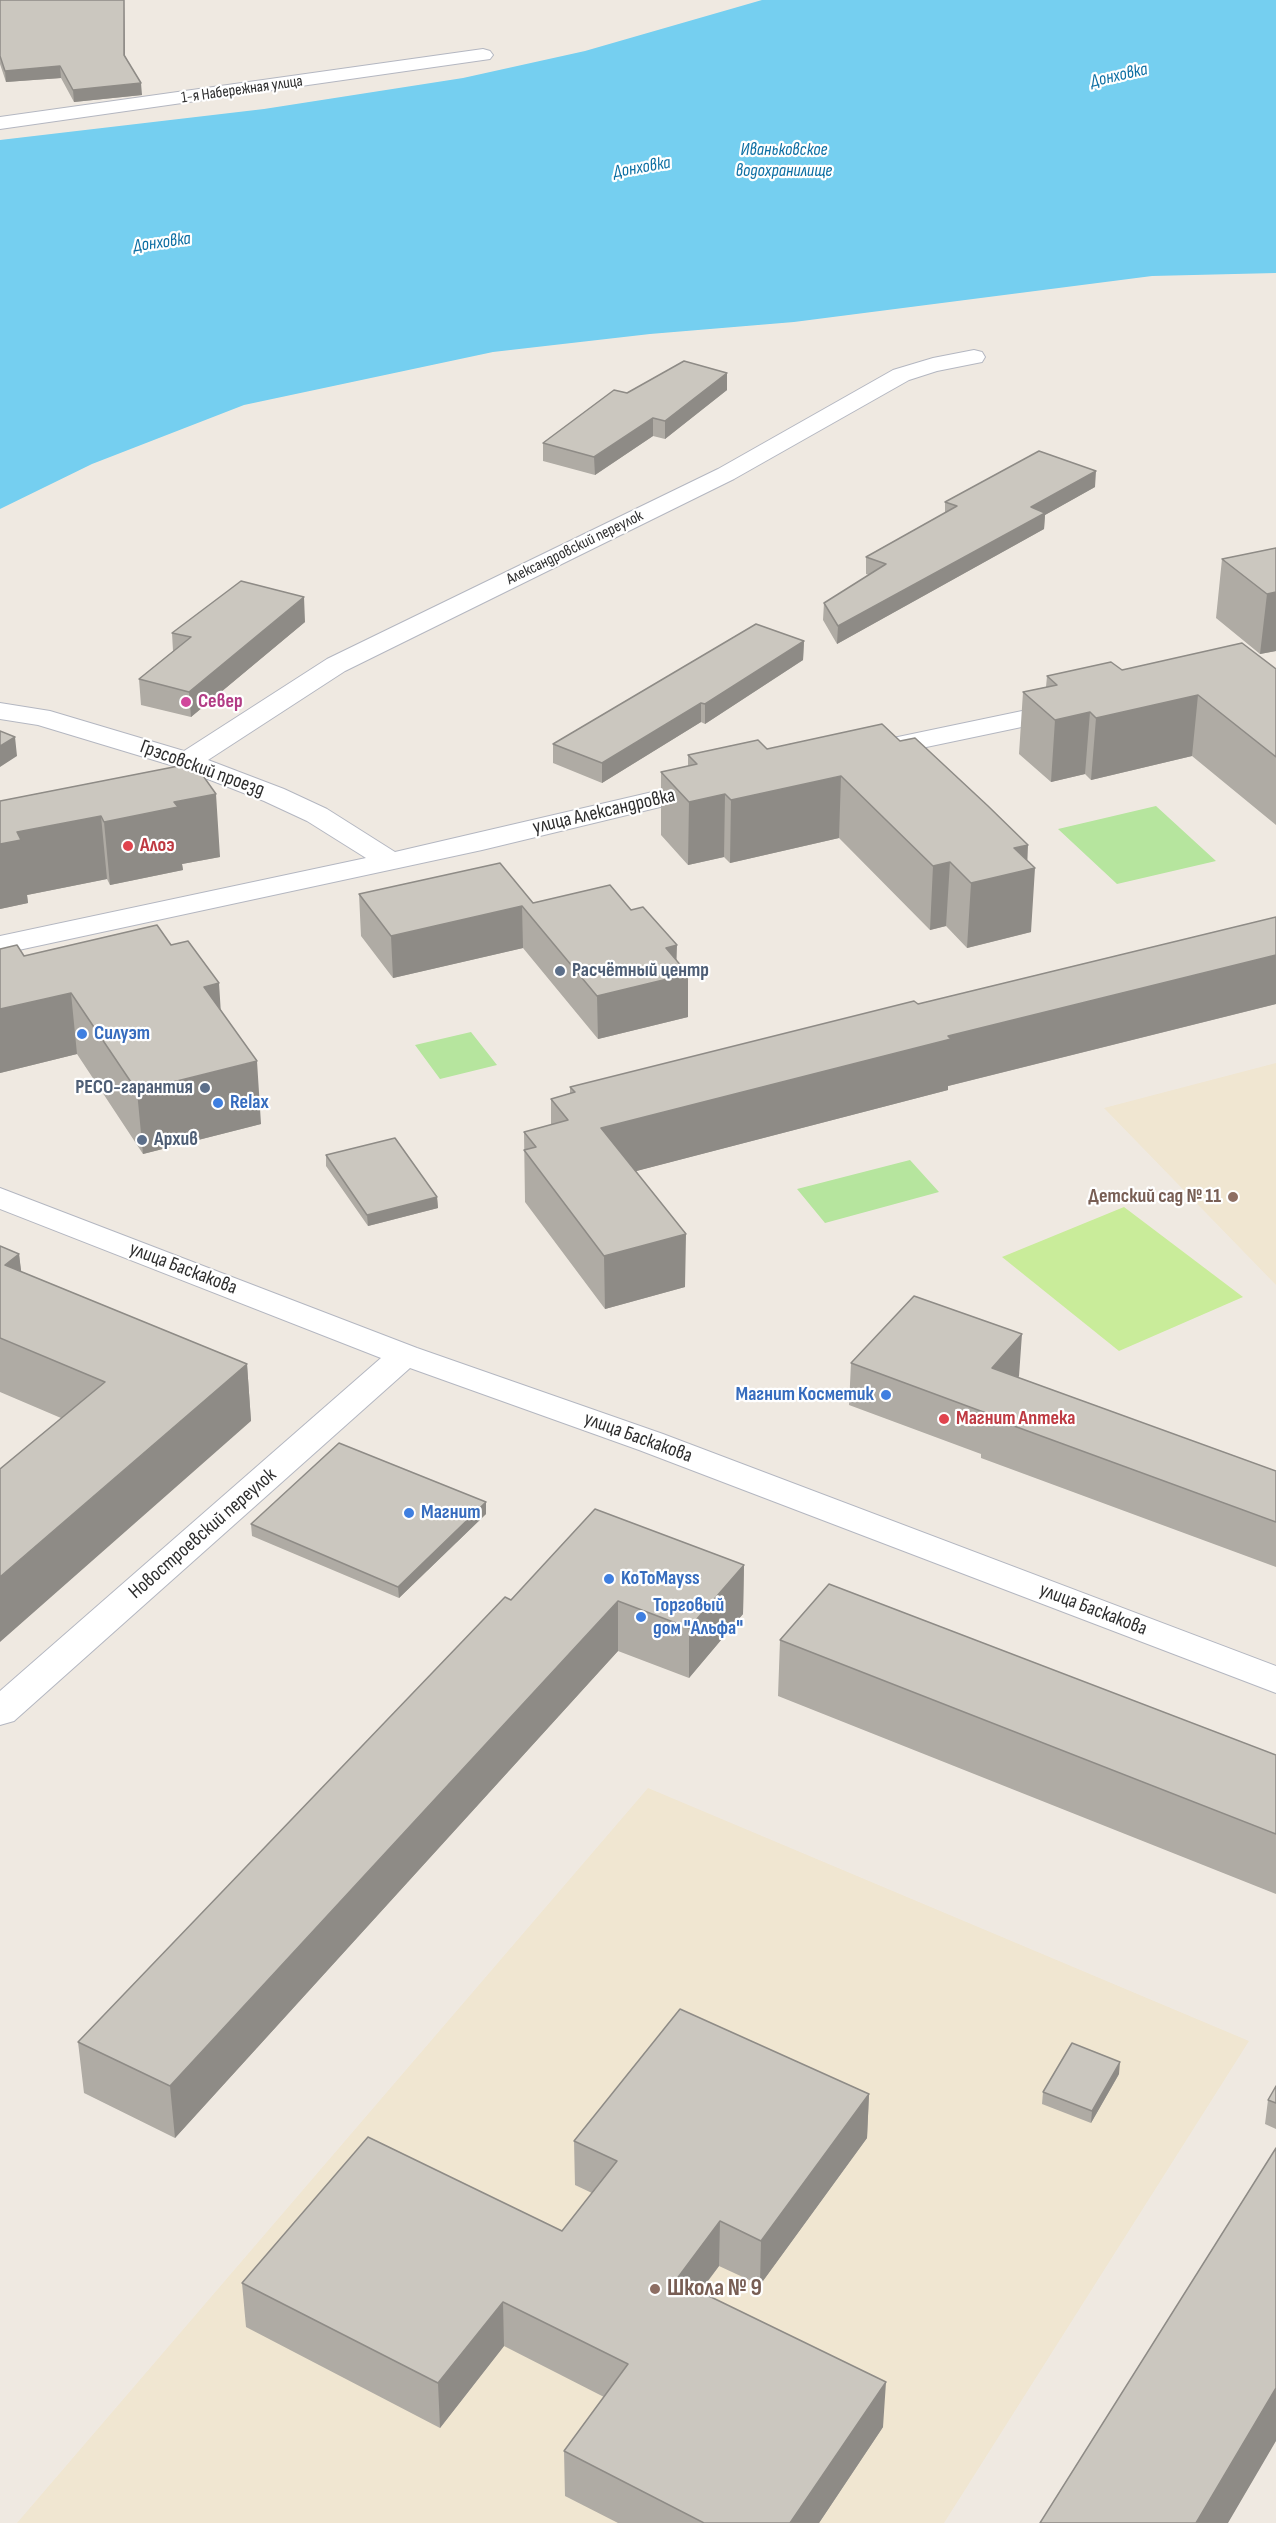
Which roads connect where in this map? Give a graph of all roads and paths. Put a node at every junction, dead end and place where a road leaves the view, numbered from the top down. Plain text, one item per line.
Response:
1 (483, 55) dead end
2 (0, 123) edge
3 (974, 357) dead end
4 (1088, 705) edge
5 (0, 711) edge
6 (854, 754) edge
7 (187, 761) junction
8 (726, 783) edge
9 (390, 861) junction
10 (0, 945) edge
11 (0, 1198) edge
12 (405, 1355) junction
13 (1276, 1680) edge
14 (0, 1712) edge

1 - 2 street, 1-я Набережная улица
3 - 7 street, Александровский переулок
4 - 6 street
5 - 7 street, Грэсовский проезд
7 - 9 street, Грэсовский проезд
8 - 9 street, улица Александровка
9 - 10 street, улица Александровка
11 - 12 street, улица Баскакова
12 - 13 street, улица Баскакова
12 - 14 street, Новостроевский переулок

